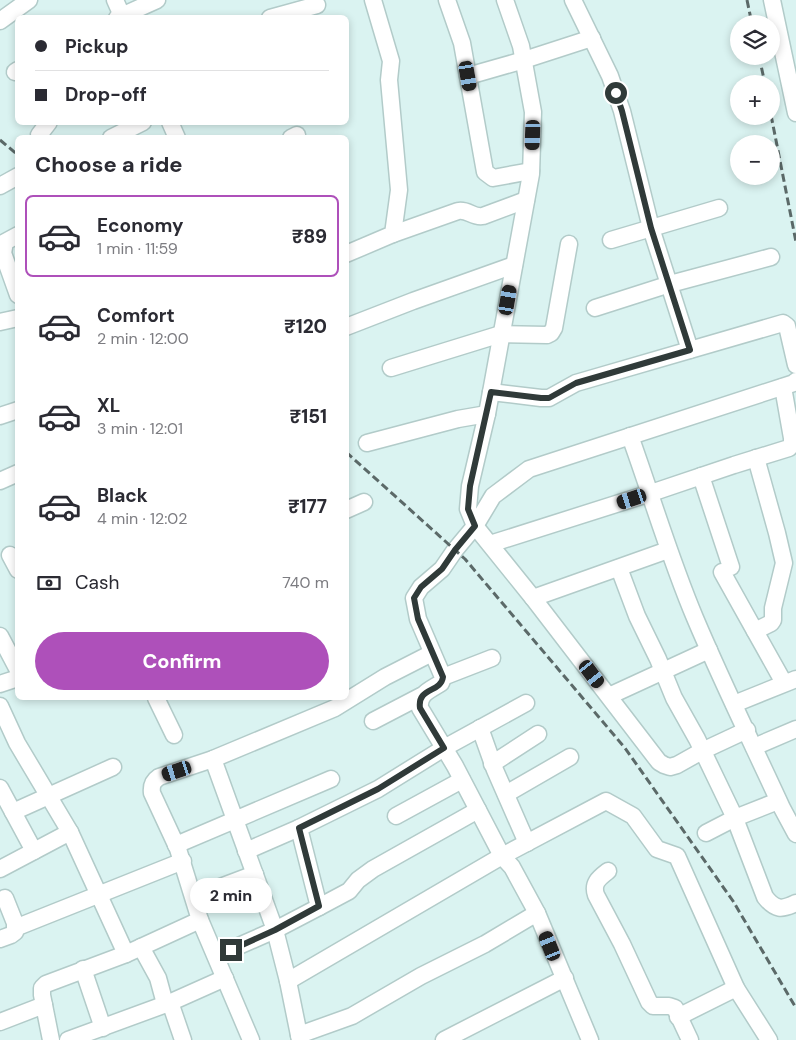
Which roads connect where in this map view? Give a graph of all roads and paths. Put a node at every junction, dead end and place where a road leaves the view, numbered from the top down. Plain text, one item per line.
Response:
1 (29, 0) edge
2 (115, 0) edge
3 (157, 0) edge
4 (372, 0) edge
5 (447, 0) edge
6 (505, 0) edge
7 (772, 0) edge
8 (575, 2) edge
9 (318, 7) edge
10 (119, 15) edge
11 (124, 15) edge
12 (283, 15) edge
13 (0, 21) edge
14 (592, 38) junction
15 (524, 60) junction
16 (468, 76) junction
17 (796, 113) edge
18 (137, 125) edge
19 (117, 135) edge
20 (531, 171) junction
21 (15, 178) edge
22 (0, 186) edge
23 (526, 200) junction
24 (718, 208) dead end
25 (651, 228) junction
26 (393, 234) junction
27 (15, 237) edge
28 (611, 240) dead end
29 (569, 244) dead end
30 (349, 253) edge
31 (770, 258) dead end
32 (514, 265) junction
33 (670, 284) junction
34 (15, 287) edge
35 (595, 308) dead end
36 (15, 319) edge
37 (0, 322) edge
38 (349, 326) edge
39 (502, 334) junction
40 (690, 350) junction
41 (796, 365) edge
42 (391, 368) dead end
43 (790, 384) edge
44 (491, 392) junction
45 (15, 411) edge
46 (487, 414) junction
47 (0, 416) edge
48 (630, 436) junction
49 (367, 443) dead end
50 (756, 458) junction
51 (15, 474) edge
52 (701, 476) junction
53 (0, 481) edge
54 (651, 493) junction
55 (364, 502) dead end
56 (349, 509) edge
57 (475, 526) junction
58 (490, 544) junction
59 (668, 550) junction
60 (10, 555) dead end
61 (15, 564) edge
62 (619, 568) junction
63 (533, 598) junction
64 (755, 631) junction
65 (0, 636) edge
66 (709, 650) junction
67 (432, 653) junction
68 (492, 658) dead end
69 (15, 664) edge
70 (663, 671) junction
71 (443, 677) junction
72 (15, 679) edge
73 (790, 681) edge
74 (0, 684) edge
75 (421, 696) junction
76 (609, 696) junction
77 (157, 700) edge
78 (348, 700) edge
79 (349, 700) edge
80 (526, 703) dead end
81 (734, 704) junction
82 (0, 706) edge
83 (373, 722) dead end
84 (480, 728) junction
85 (796, 729) edge
86 (746, 730) junction
87 (538, 734) dead end
88 (174, 735) dead end
89 (754, 747) junction
90 (444, 748) junction
91 (702, 751) junction
92 (570, 757) dead end
93 (213, 759) junction
94 (492, 764) junction
95 (113, 767) dead end
96 (332, 779) dead end
97 (462, 780) junction
98 (0, 788) edge
99 (506, 794) junction
100 (49, 795) junction
101 (778, 801) junction
102 (478, 810) junction
103 (13, 812) junction
104 (396, 816) dead end
105 (735, 818) junction
106 (236, 820) junction
107 (299, 828) junction
108 (70, 832) junction
109 (706, 833) dead end
110 (796, 834) edge
111 (527, 843) junction
112 (176, 845) junction
113 (34, 851) junction
114 (246, 851) junction
115 (502, 856) junction
116 (183, 861) junction
117 (0, 869) edge
118 (608, 871) dead end
119 (255, 874) junction
120 (98, 894) junction
121 (194, 897) junction
122 (5, 898) dead end
123 (796, 903) edge
124 (319, 906) junction
125 (537, 914) junction
126 (200, 920) junction
127 (15, 928) junction
128 (275, 930) junction
129 (0, 939) edge
130 (141, 947) junction
131 (126, 954) junction
132 (216, 956) junction
133 (83, 970) junction
134 (225, 978) junction
135 (565, 978) junction
136 (288, 981) junction
137 (736, 988) junction
138 (169, 1003) junction
139 (44, 1005) junction
140 (678, 1017) junction
141 (0, 1022) edge
142 (103, 1028) junction
143 (300, 1037) edge
144 (50, 1040) edge
145 (68, 1040) edge
146 (183, 1040) edge
147 (250, 1040) edge
148 (444, 1040) edge
149 (590, 1040) edge
150 (689, 1040) edge
151 (769, 1040) edge

1 - 13 street
2 - 10 street
3 - 11 street
4 - 26 street
5 - 16 street
6 - 15 street
7 - 17 street
8 - 14 street
9 - 12 street
14 - 15 street
14 - 25 street
15 - 16 street
15 - 20 street
16 - 20 street
18 - 19 street
20 - 23 street
21 - 22 street
23 - 26 street
23 - 32 street
24 - 25 street
25 - 28 street
25 - 33 street
26 - 30 street
27 - 34 street
29 - 39 street
31 - 33 street
32 - 38 street
32 - 39 street
33 - 35 street
33 - 40 street
36 - 37 street
39 - 42 street
39 - 44 street
40 - 41 street
40 - 44 street
43 - 48 street
43 - 50 street
44 - 46 street
45 - 47 street
46 - 49 street
46 - 57 street
48 - 54 street
48 - 57 street
50 - 52 street
50 - 64 street
51 - 53 street
52 - 54 street
52 - 64 street
54 - 58 street
54 - 59 street
55 - 56 street
57 - 58 street
57 - 67 street
58 - 63 street
59 - 62 street
59 - 66 street
60 - 61 street
62 - 63 street
62 - 70 street
63 - 76 street
64 - 73 street
65 - 69 street
66 - 70 street
66 - 81 street
67 - 71 street
67 - 79 street
68 - 71 street
70 - 76 street
70 - 91 street
71 - 75 street
72 - 74 street
73 - 81 street
75 - 83 street
75 - 90 street
76 - 91 street
77 - 88 street
78 - 93 street
80 - 84 street
81 - 86 street
82 - 100 street
84 - 90 street
84 - 94 street
85 - 89 street
86 - 89 street
86 - 91 street
87 - 94 street
89 - 101 street
90 - 97 street
90 - 107 street
91 - 105 street
92 - 99 street
93 - 106 street
93 - 112 street
94 - 99 street
95 - 100 street
96 - 106 street
97 - 102 street
97 - 104 street
98 - 103 street
99 - 111 street
100 - 103 street
100 - 108 street
101 - 105 street
101 - 110 street
102 - 115 street
102 - 124 street
103 - 113 street
105 - 109 street
105 - 123 street
106 - 112 street
106 - 114 street
107 - 114 street
107 - 124 street
108 - 113 street
108 - 120 street
111 - 115 street
111 - 137 street
112 - 116 street
113 - 117 street
114 - 119 street
115 - 125 street
115 - 136 street
116 - 120 street
116 - 121 street
118 - 140 street
119 - 121 street
119 - 128 street
120 - 127 street
120 - 131 street
121 - 126 street
122 - 127 street
124 - 128 street
125 - 135 street
125 - 143 street
126 - 130 street
126 - 132 street
127 - 129 street
128 - 132 street
128 - 136 street
130 - 131 street
130 - 138 street
131 - 133 street
132 - 134 street
133 - 139 street
133 - 142 street
134 - 138 street
134 - 147 street
135 - 148 street
135 - 149 street
136 - 143 street
137 - 140 street
137 - 151 street
138 - 142 street
138 - 146 street
139 - 141 street
139 - 144 street
140 - 150 street
142 - 145 street

